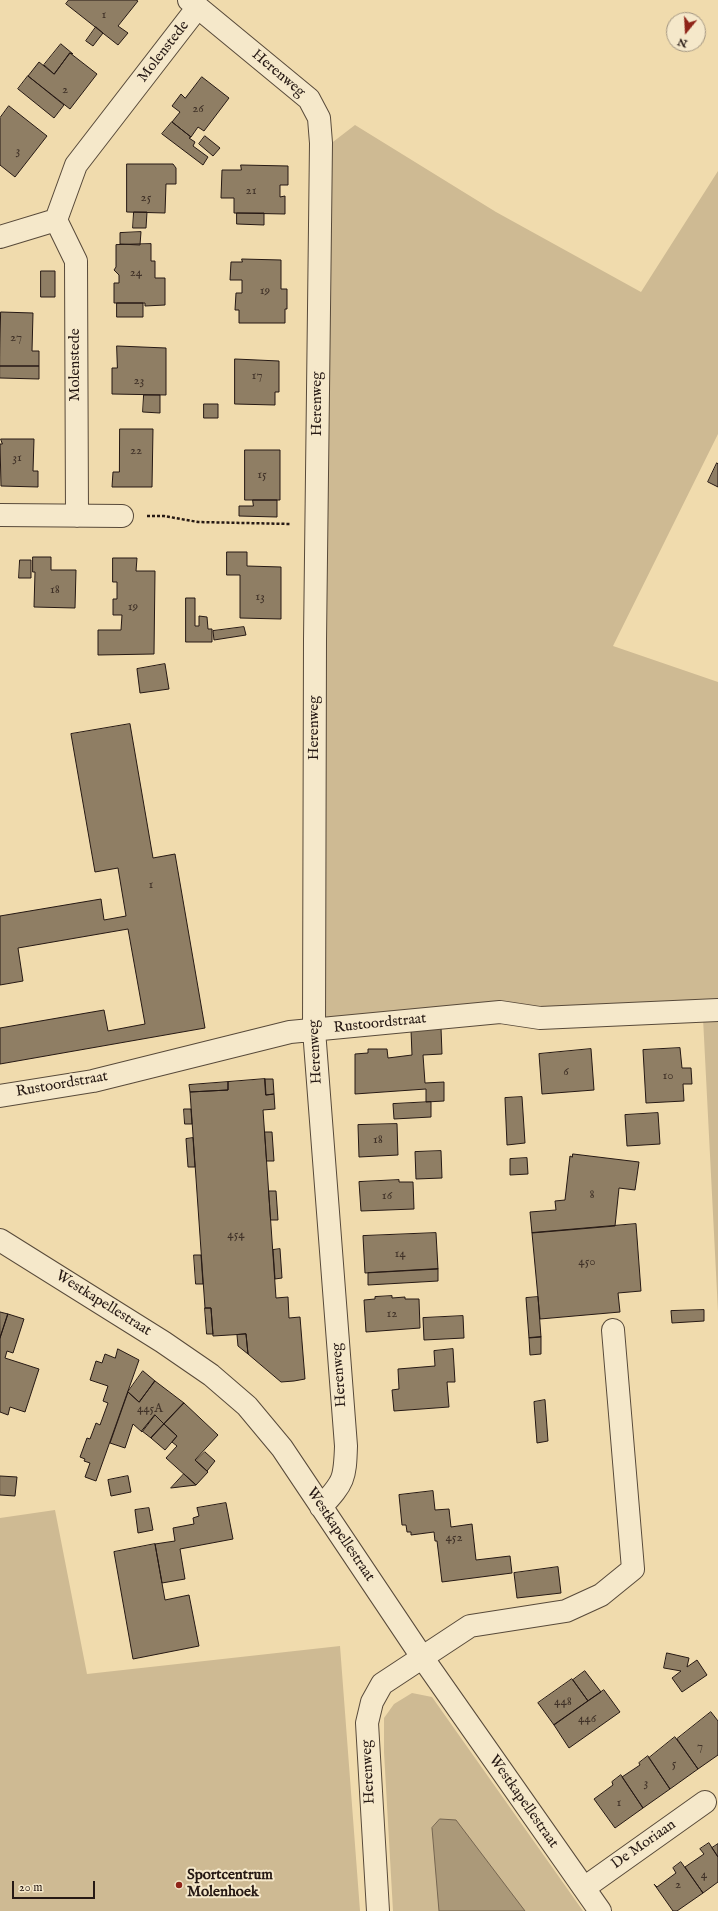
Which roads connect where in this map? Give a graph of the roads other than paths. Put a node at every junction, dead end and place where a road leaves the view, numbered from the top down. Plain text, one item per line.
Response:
1 (194, 4) edge
2 (56, 220) junction
3 (0, 237) edge
4 (0, 515) edge
5 (76, 516) junction
6 (122, 516) road end
7 (718, 1010) edge
8 (314, 1030) junction
9 (0, 1096) edge
10 (0, 1240) edge
11 (613, 1330) dead end
12 (321, 1506) junction
13 (422, 1657) junction
14 (705, 1802) dead end
15 (584, 1888) junction
16 (378, 1911) edge
17 (600, 1911) edge

1 - 2 street, Molenstede
1 - 8 street, Herenweg
2 - 3 street
2 - 5 street, Molenstede
4 - 5 street
5 - 6 street
7 - 8 street, Rustoordstraat
8 - 9 street, Rustoordstraat
8 - 12 street, Herenweg
10 - 12 street, Westkapellestraat
11 - 13 street, Herenweg
12 - 13 street, Westkapellestraat
13 - 15 street, Westkapellestraat
13 - 16 street, Herenweg
14 - 15 street, De Moriaan
15 - 17 street, Westkapellestraat

